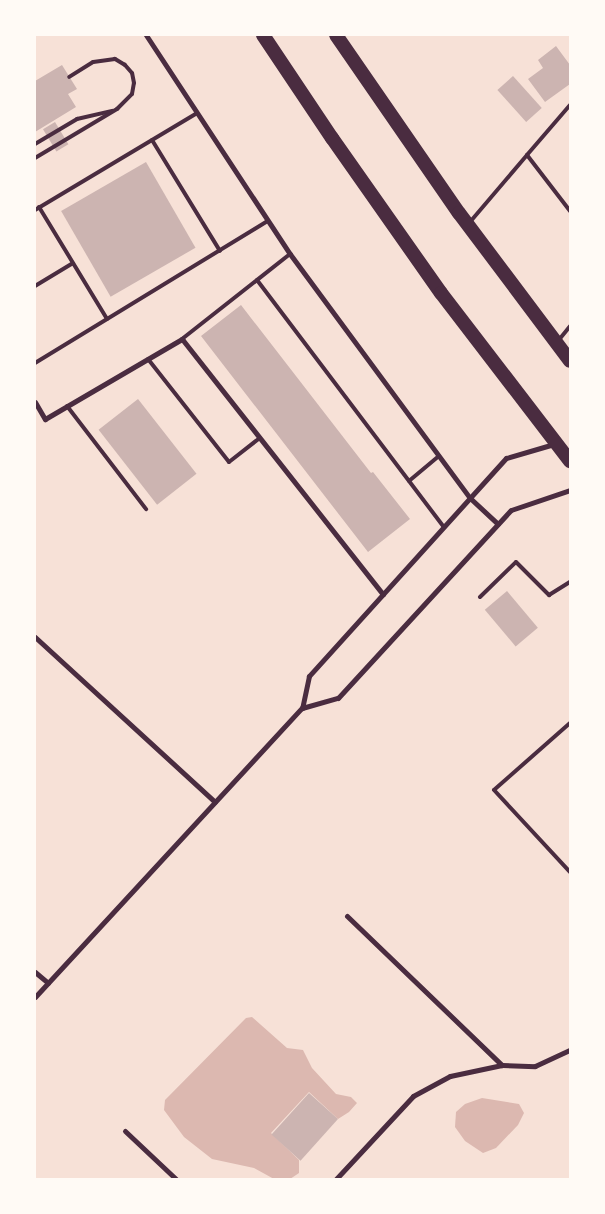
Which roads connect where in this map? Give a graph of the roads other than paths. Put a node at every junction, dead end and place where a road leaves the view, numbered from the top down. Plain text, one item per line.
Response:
1 (146, 35) edge
2 (263, 35) edge
3 (336, 35) edge
4 (69, 77) dead end
5 (570, 105) edge
6 (117, 110) junction
7 (198, 113) junction
8 (152, 140) junction
9 (35, 144) edge
10 (527, 155) junction
11 (35, 158) edge
12 (37, 208) edge
13 (570, 211) edge
14 (268, 221) junction
15 (468, 225) junction
16 (220, 251) junction
17 (290, 254) junction
18 (73, 263) junction
19 (257, 280) junction
20 (35, 286) edge
21 (108, 319) junction
22 (570, 326) edge
23 (182, 338) junction
24 (556, 342) junction
25 (148, 359) junction
26 (570, 361) edge
27 (35, 363) edge
28 (35, 402) edge
29 (67, 406) junction
30 (260, 438) junction
31 (563, 444) edge
32 (439, 456) junction
33 (570, 461) edge
34 (409, 481) junction
35 (570, 490) edge
36 (470, 498) junction
37 (146, 509) dead end
38 (498, 524) junction
39 (444, 527) junction
40 (570, 582) edge
41 (383, 594) junction
42 (480, 597) dead end
43 (35, 637) edge
44 (302, 708) junction
45 (570, 723) edge
46 (215, 802) junction
47 (570, 872) edge
48 (347, 916) dead end
49 (35, 972) edge
50 (48, 983) junction
51 (35, 997) edge
52 (570, 1050) edge
53 (502, 1065) junction
54 (125, 1131) dead end
55 (176, 1179) edge
56 (336, 1179) edge

1 - 7 street
2 - 31 highway
3 - 15 highway
4 - 6 lane
5 - 10 lane
6 - 9 lane
6 - 11 lane
7 - 8 lane
7 - 14 street
8 - 12 lane
8 - 16 lane
10 - 13 lane
10 - 15 lane
12 - 18 lane
14 - 16 lane
14 - 17 street
15 - 24 highway
16 - 21 lane
17 - 19 lane
17 - 32 street
18 - 20 lane
18 - 21 lane
19 - 23 lane
19 - 34 lane
21 - 27 lane
22 - 24 lane
23 - 25 street
23 - 30 street
24 - 26 highway
25 - 29 street
25 - 30 lane
28 - 29 street
29 - 37 lane
30 - 41 street
31 - 33 highway
31 - 36 street
32 - 34 lane
32 - 36 street
34 - 39 lane
35 - 38 street
36 - 38 street
36 - 39 street
38 - 44 street
39 - 41 street
40 - 42 lane
41 - 44 street
43 - 46 street
44 - 46 street
45 - 47 lane
46 - 50 street
48 - 53 street
49 - 50 street
50 - 51 street
52 - 53 street
53 - 56 street
54 - 55 street

